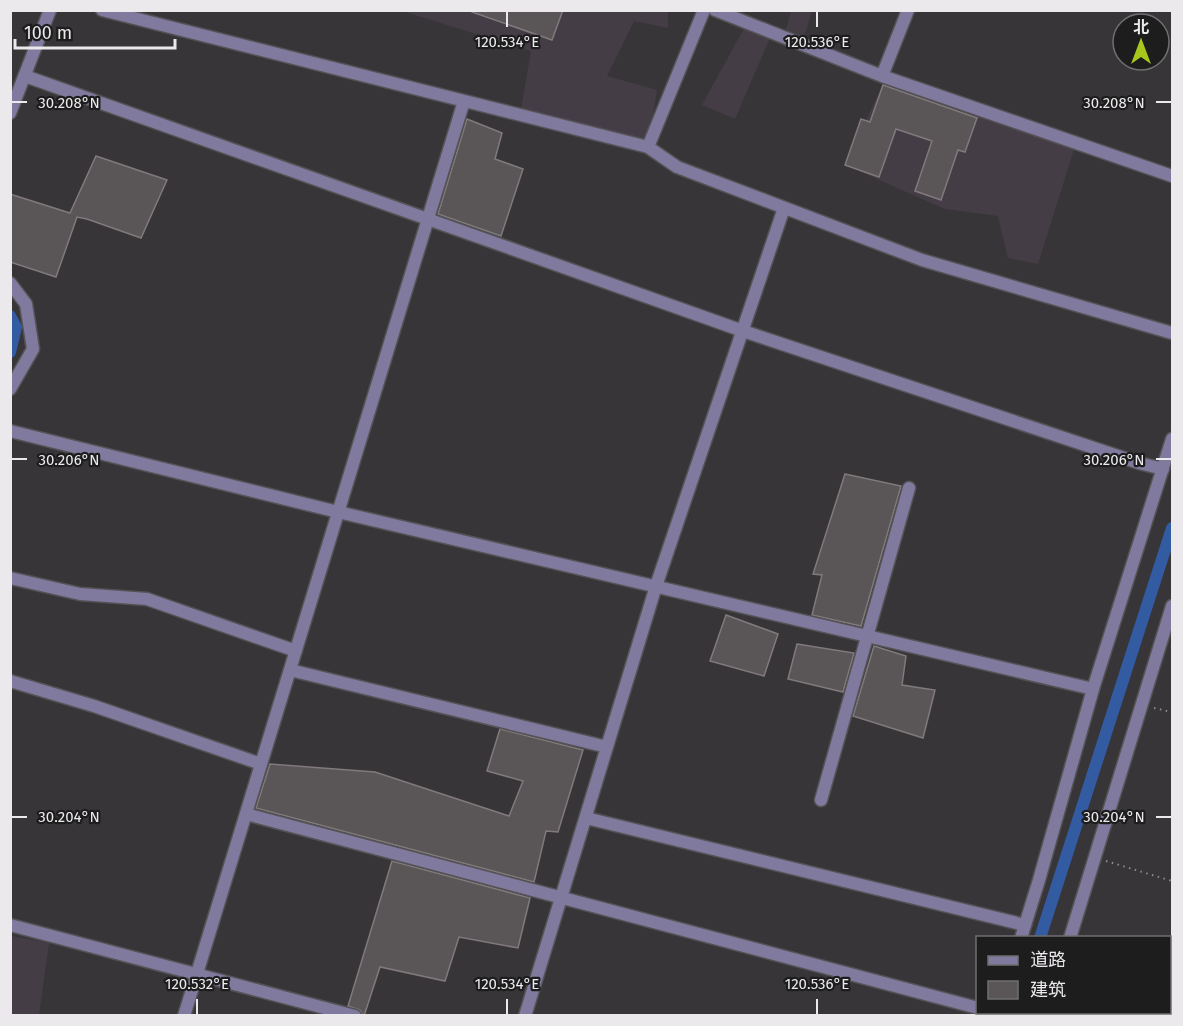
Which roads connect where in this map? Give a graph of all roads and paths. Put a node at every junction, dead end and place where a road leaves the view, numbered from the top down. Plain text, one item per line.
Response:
1 (50, 10) edge
2 (102, 10) edge
3 (704, 10) edge
4 (715, 10) edge
5 (908, 10) edge
6 (25, 76) junction
7 (882, 76) junction
8 (464, 101) junction
9 (10, 112) edge
10 (648, 147) junction
11 (1173, 176) edge
12 (784, 208) junction
13 (428, 219) junction
14 (10, 283) edge
15 (743, 331) junction
16 (1173, 333) edge
17 (10, 389) edge
18 (10, 431) edge
19 (1173, 439) edge
20 (1163, 470) junction
21 (909, 488) dead end
22 (338, 512) junction
23 (10, 578) edge
24 (656, 586) junction
25 (1173, 606) edge
26 (867, 636) junction
27 (296, 651) junction
28 (290, 670) junction
29 (10, 681) edge
30 (1094, 689) junction
31 (1142, 705) junction
32 (1173, 712) edge
33 (607, 747) junction
34 (261, 764) junction
35 (821, 800) dead end
36 (246, 814) junction
37 (586, 818) junction
38 (1095, 858) junction
39 (1173, 881) edge
40 (561, 898) junction
41 (10, 925) edge
42 (1025, 925) junction
43 (1022, 936) edge
44 (1071, 936) edge
45 (197, 974) junction
46 (976, 1007) edge
47 (184, 1016) edge
48 (355, 1016) edge
49 (525, 1016) edge

1 - 6 street
2 - 8 street
3 - 10 street
4 - 7 street
5 - 7 street
6 - 9 street
6 - 13 street
7 - 11 street
8 - 10 street
8 - 13 street
10 - 12 street
12 - 15 street
12 - 16 street
13 - 15 street
13 - 22 street
14 - 17 street
15 - 20 street
15 - 24 street
18 - 22 street
19 - 20 street
20 - 30 street
21 - 26 street
22 - 24 street
22 - 27 street
23 - 27 street
24 - 26 street
24 - 33 street
25 - 31 street
26 - 30 street
26 - 35 street
27 - 28 street
28 - 33 street
28 - 34 street
29 - 34 street
30 - 42 street
31 - 32 path
31 - 38 street
33 - 37 street
34 - 36 street
36 - 40 street
36 - 45 street
37 - 40 street
37 - 42 street
38 - 39 path
38 - 44 street
40 - 46 street
40 - 49 street
41 - 45 street
42 - 43 street
45 - 47 street
45 - 48 street

